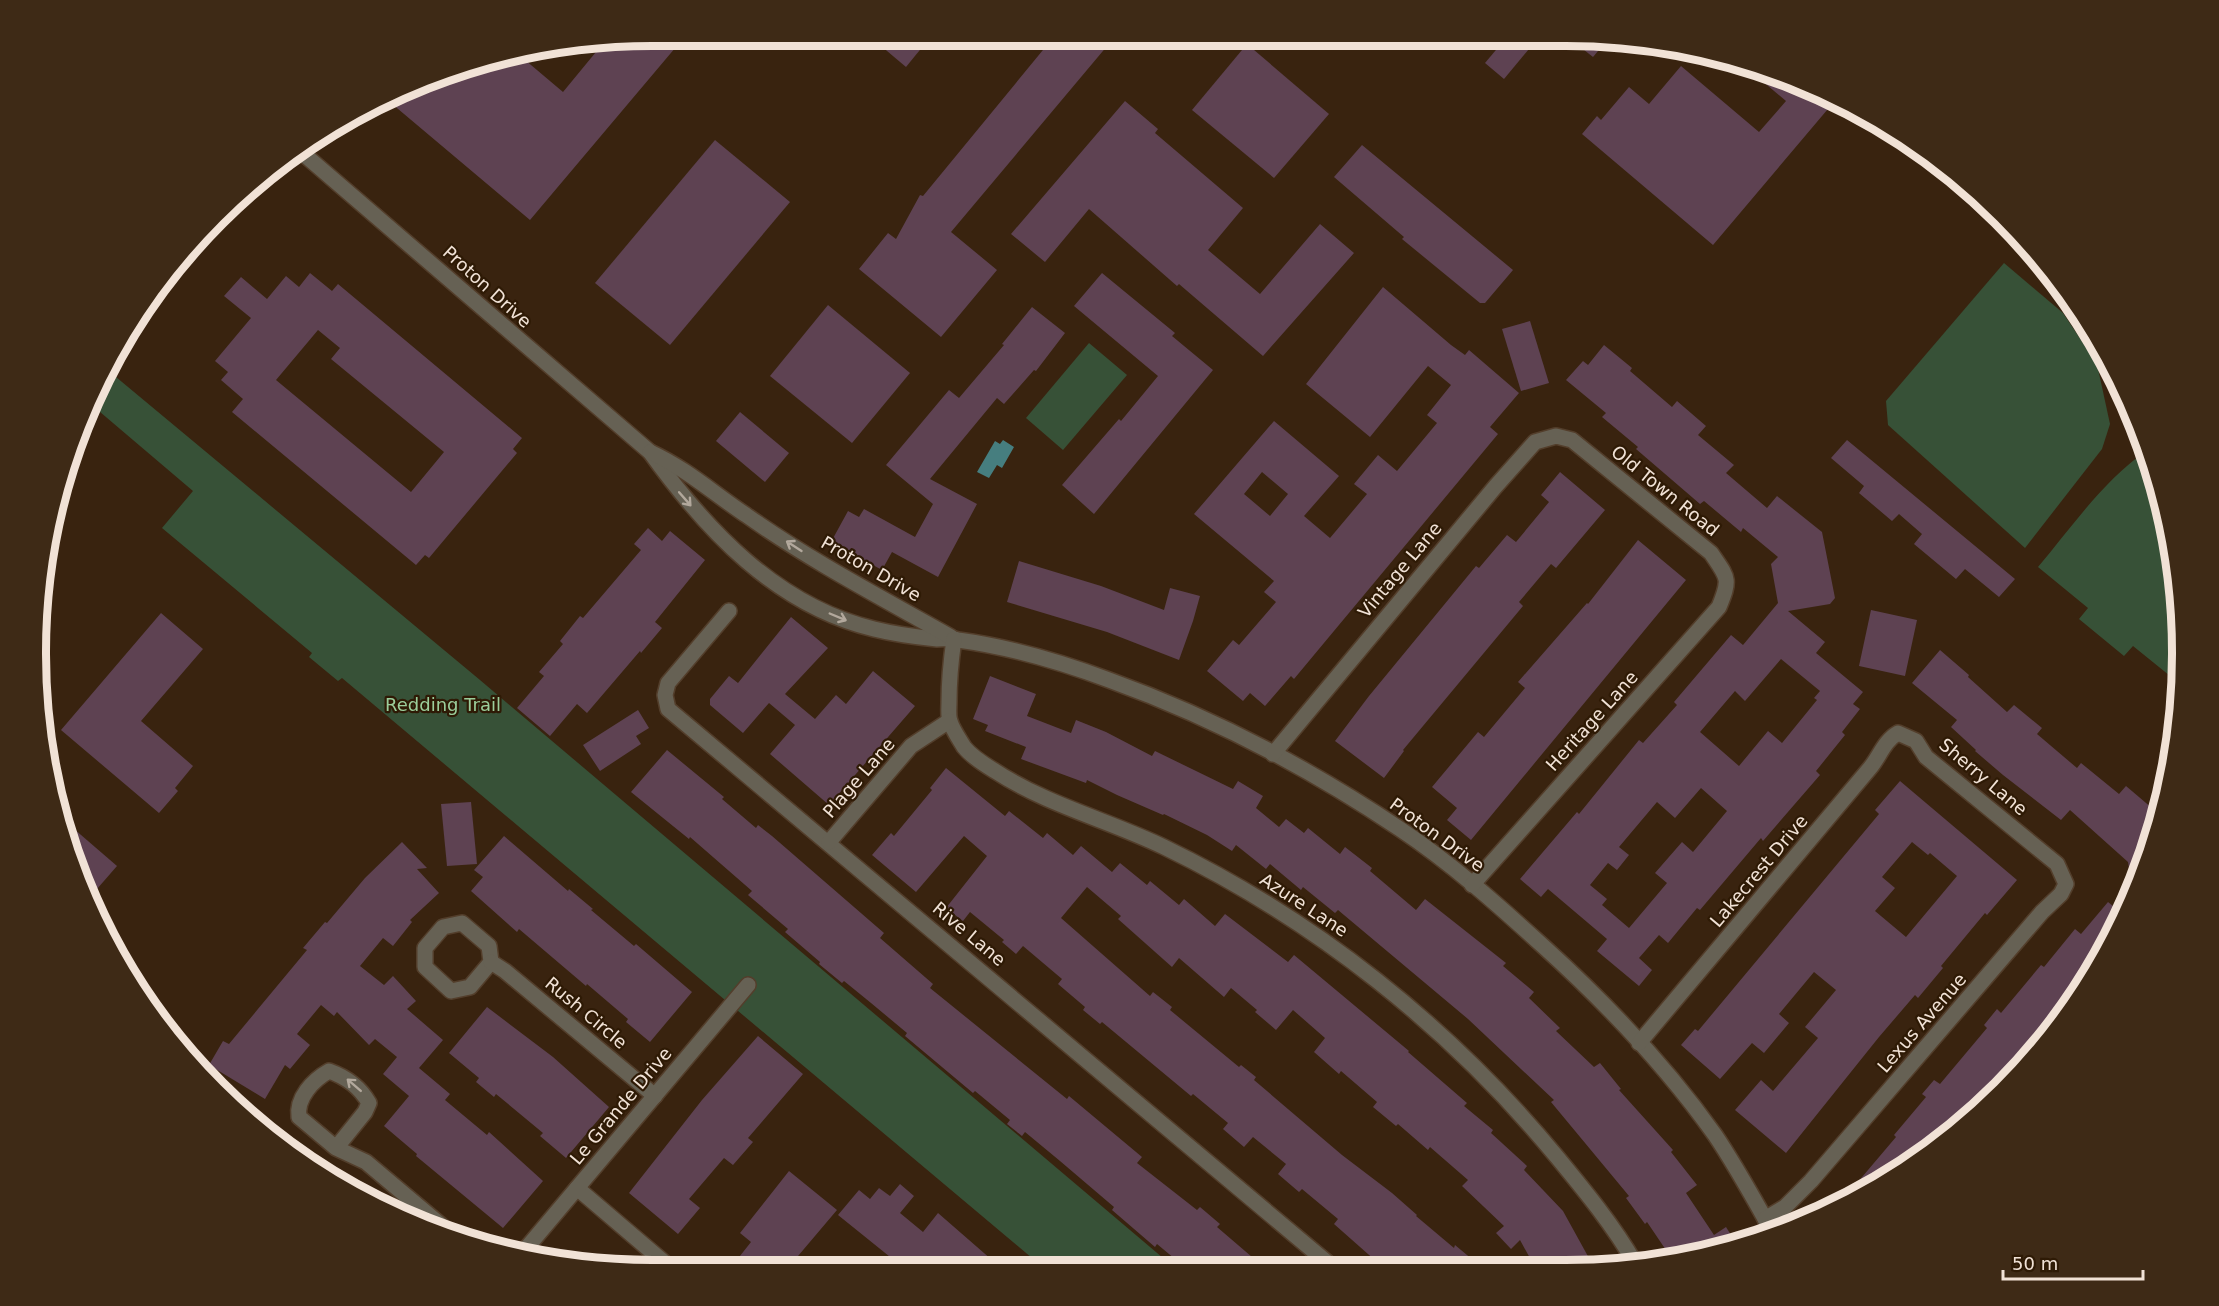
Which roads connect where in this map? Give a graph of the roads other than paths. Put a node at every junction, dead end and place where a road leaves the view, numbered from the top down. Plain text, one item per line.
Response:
1 (306, 156) edge
2 (1572, 440) joint
3 (650, 452) junction
4 (1727, 576) joint
5 (729, 611) dead end
6 (954, 639) junction
7 (950, 721) junction
8 (1910, 737) joint
9 (1273, 754) junction
10 (829, 842) junction
11 (2034, 844) joint
12 (1472, 885) junction
13 (491, 962) junction
14 (748, 985) dead end
15 (1639, 1043) junction
16 (656, 1096) junction
17 (336, 1148) junction
18 (578, 1188) junction
19 (431, 1217) edge
20 (1765, 1219) junction
21 (1768, 1224) edge
22 (528, 1246) edge
23 (1630, 1255) edge
24 (662, 1260) edge
25 (1324, 1260) edge

1 - 3 street, Proton Drive
2 - 4 street, Old Town Road
2 - 9 street, Vintage Lane
6 -> 3 street, Proton Drive
3 -> 6 street, Proton Drive
4 - 12 street, Heritage Lane
5 - 10 street, Rive Lane
6 - 7 street, Azure Lane
6 - 9 street, Proton Drive
7 - 10 street, Plage Lane
7 - 23 street, Azure Lane
8 - 11 street, Sherry Lane
8 - 15 street, Lakecrest Drive
9 - 12 street, Proton Drive
10 - 25 street, Rive Lane
11 - 20 street, Lexus Avenue
12 - 15 street, Proton Drive
13 - 13 street, Rush Circle
13 - 16 street, Rush Circle
14 - 16 street, Le Grande Drive
15 - 20 street, Proton Drive
16 - 18 street, Le Grande Drive
17 -> 17 street
17 - 19 street
18 - 22 street, Le Grande Drive
18 - 24 street
20 - 21 street, Proton Drive

